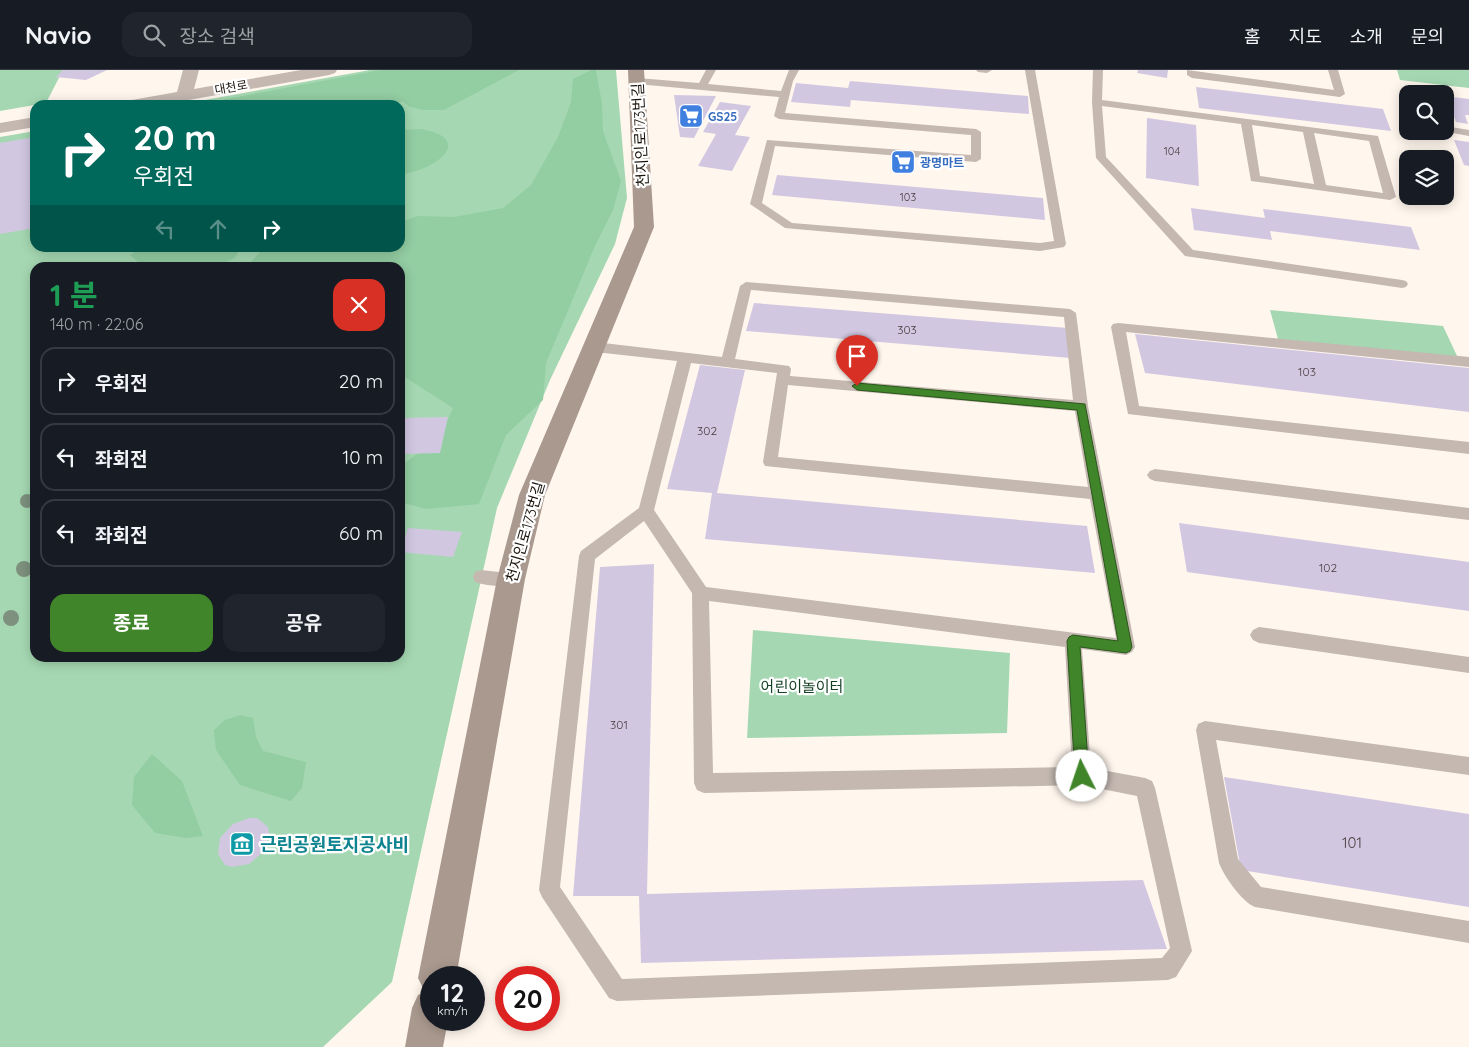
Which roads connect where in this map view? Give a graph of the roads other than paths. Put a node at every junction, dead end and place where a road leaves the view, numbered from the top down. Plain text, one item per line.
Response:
1 (191, 70) edge
2 (329, 70) edge
3 (711, 70) edge
4 (794, 70) edge
5 (981, 70) edge
6 (987, 70) edge
7 (1030, 70) edge
8 (1098, 70) edge
9 (1192, 70) edge
10 (1333, 70) edge
11 (637, 75) edge
12 (702, 86) junction
13 (784, 94) junction
14 (184, 96) junction
15 (162, 100) edge
16 (1096, 102) junction
17 (1246, 121) junction
18 (30, 123) edge
19 (0, 128) edge
20 (775, 129) junction
21 (1308, 129) junction
22 (1454, 130) edge
23 (1469, 133) edge
24 (1321, 188) junction
25 (1402, 284) dead end
26 (594, 347) junction
27 (685, 358) junction
28 (1469, 362) edge
29 (727, 363) junction
30 (782, 380) junction
31 (1081, 406) junction
32 (1469, 448) edge
33 (1155, 474) dead end
34 (1097, 494) junction
35 (646, 511) junction
36 (1469, 514) edge
37 (481, 577) dead end
38 (511, 579) junction
39 (700, 590) junction
40 (1259, 635) dead end
41 (1073, 641) junction
42 (1469, 665) edge
43 (1469, 766) edge
44 (1082, 776) junction
45 (1469, 932) edge
46 (439, 966) edge
47 (427, 1031) edge
48 (424, 1047) edge

1 - 14 street
2 - 14 street, 대천로
3 - 12 lane
4 - 13 lane
5 - 6 lane
7 - 20 lane
8 - 16 lane
9 - 10 lane
11 - 12 lane
11 - 26 street, 천지인로173번길
12 - 13 lane
13 - 20 lane
14 - 15 street, 대천로
16 - 17 lane
16 - 25 lane
17 - 21 lane
17 - 24 lane
18 - 19 street
20 - 20 lane
21 - 24 lane
21 - 24 lane
22 - 23 lane
26 - 27 lane
26 - 38 street, 천지인로173번길
27 - 29 lane
27 - 35 lane
28 - 32 lane
29 - 30 lane
29 - 31 lane
30 - 31 lane
30 - 34 lane
31 - 34 lane
33 - 36 lane
34 - 41 lane
35 - 39 lane
35 - 44 lane
37 - 38 lane
38 - 46 street, 천지인로173번길
39 - 41 lane
39 - 44 lane
40 - 42 lane
41 - 44 lane
43 - 45 lane
47 - 48 street

